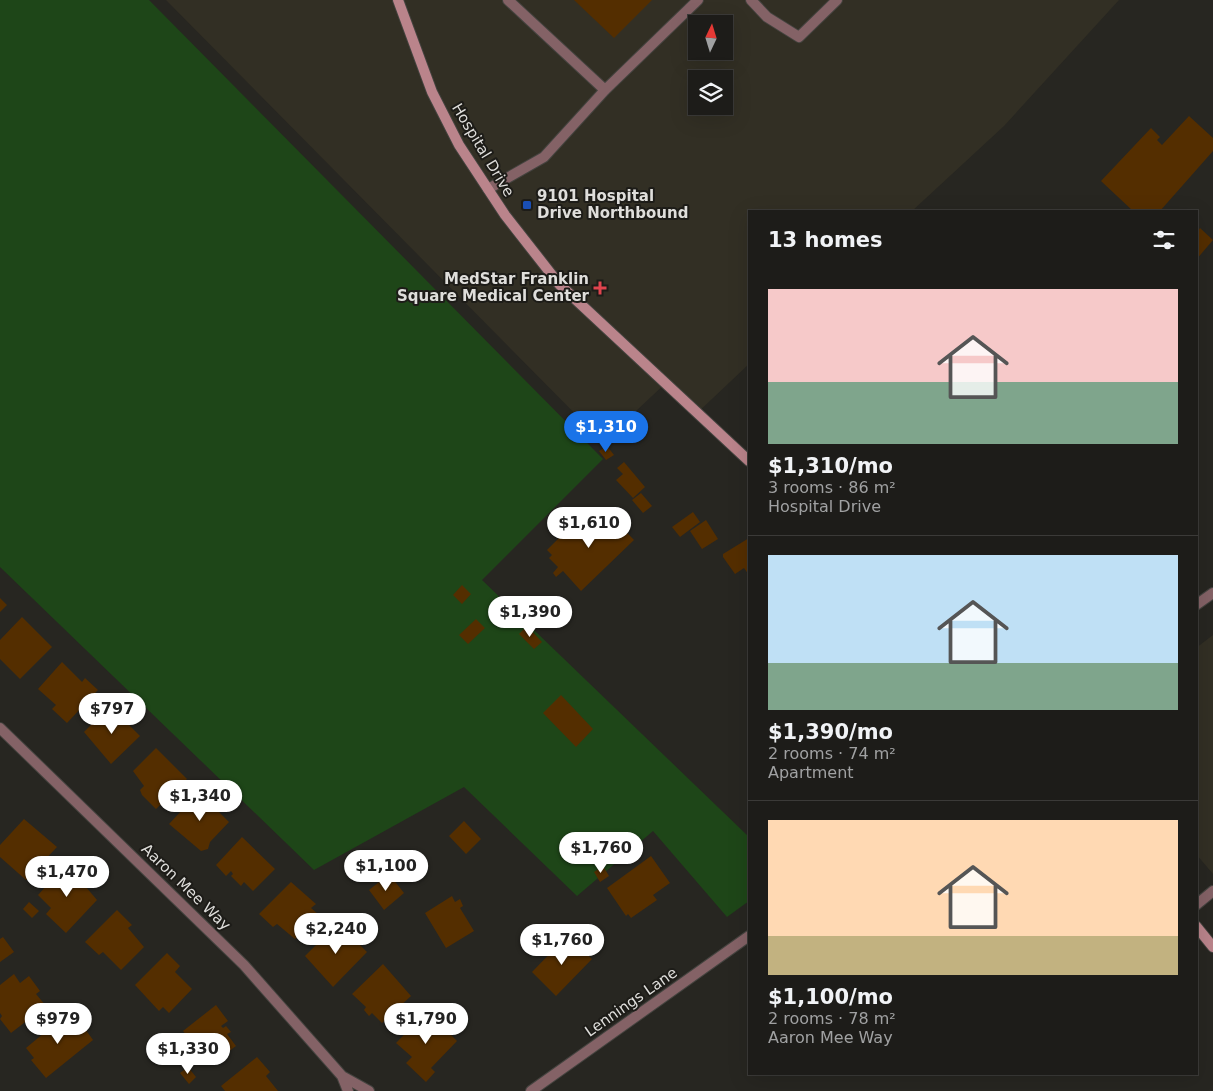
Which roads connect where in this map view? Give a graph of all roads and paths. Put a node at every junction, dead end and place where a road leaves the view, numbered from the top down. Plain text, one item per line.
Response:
1 (398, 0) edge
2 (508, 0) edge
3 (698, 0) edge
4 (751, 0) edge
5 (837, 0) edge
6 (605, 90) junction
7 (488, 189) junction
8 (748, 460) edge
9 (1213, 594) edge
10 (1198, 604) edge
11 (0, 728) edge
12 (1213, 891) edge
13 (1198, 903) edge
14 (1198, 928) edge
15 (748, 937) edge
16 (1213, 947) edge
17 (342, 1076) junction
18 (348, 1091) edge
19 (369, 1091) edge
20 (531, 1091) edge

1 - 7 street, Hospital Drive
2 - 6 street
3 - 6 street
4 - 5 street
6 - 7 street
7 - 8 street, Hospital Drive
9 - 10 street
11 - 17 street, Aaron Mee Way
12 - 13 street
14 - 16 street
15 - 20 street, Lennings Lane
17 - 18 street, Aaron Mee Way
17 - 19 street, Aaron Mee Way

